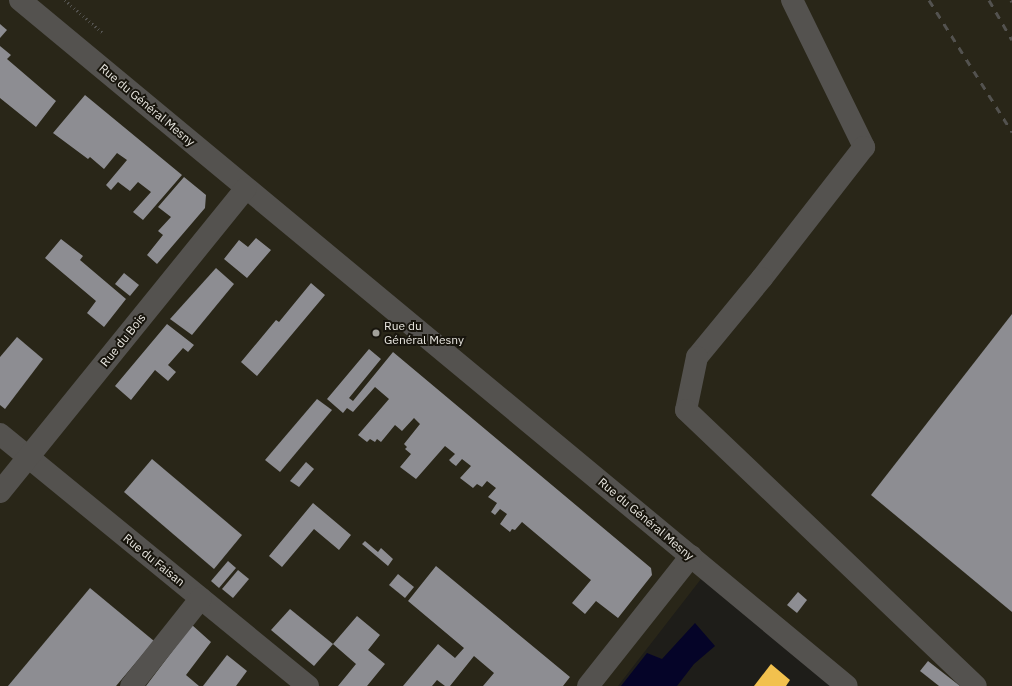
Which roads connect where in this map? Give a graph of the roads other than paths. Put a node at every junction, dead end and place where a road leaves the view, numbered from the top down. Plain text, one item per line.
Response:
1 (20, 0) edge
2 (792, 0) edge
3 (246, 188) junction
4 (0, 434) edge
5 (29, 458) junction
6 (0, 492) edge
7 (691, 556) junction
8 (201, 598) junction
9 (131, 686) edge
10 (308, 686) edge
11 (588, 686) edge
12 (847, 686) edge
13 (976, 686) edge

1 - 3 street, Rue du Général Mesny
2 - 13 street
3 - 5 street, Rue du Bois
3 - 7 street, Rue du Général Mesny
4 - 5 street, Rue du Faisan
5 - 6 street, Rue du Bois
5 - 8 street, Rue du Faisan
7 - 11 street
7 - 12 street, Rue du Général Mesny
8 - 9 street
8 - 10 street, Rue du Faisan

